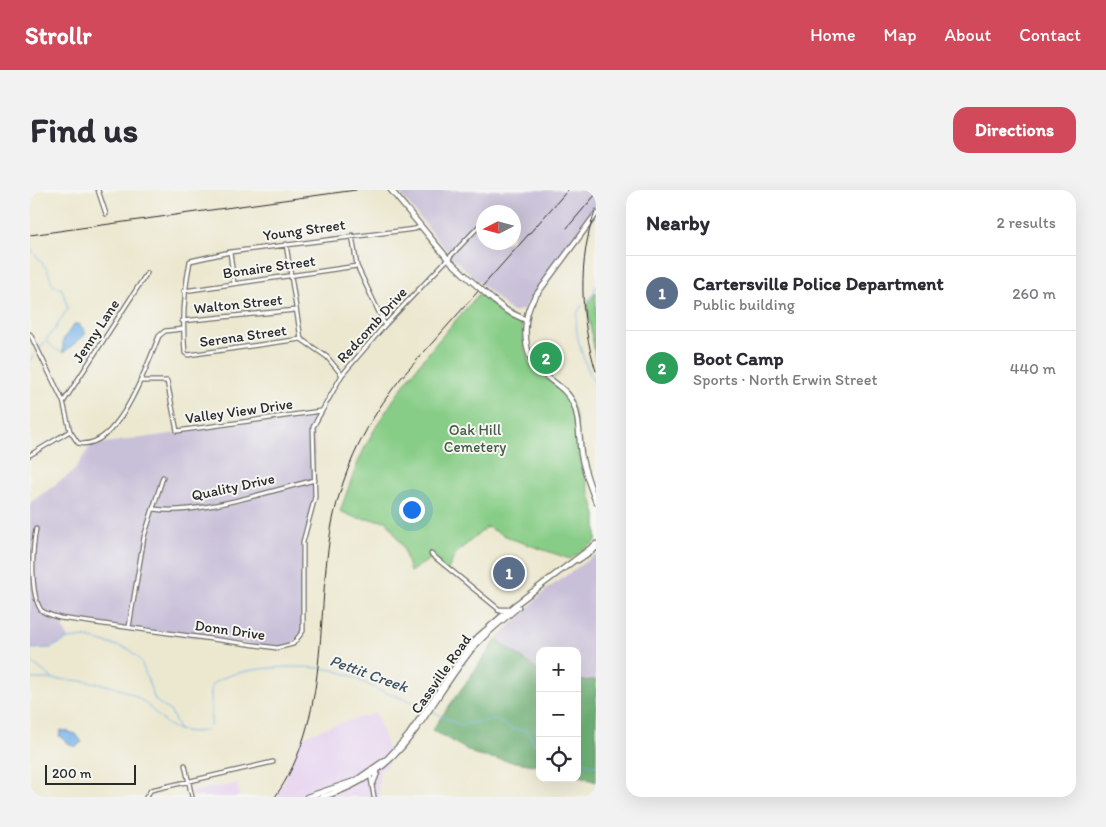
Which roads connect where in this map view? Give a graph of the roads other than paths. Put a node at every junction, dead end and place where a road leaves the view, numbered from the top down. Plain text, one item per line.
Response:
1 (98, 190) edge
2 (391, 190) edge
3 (106, 214) dead end
4 (596, 214) edge
5 (421, 226) junction
6 (476, 229) edge
7 (352, 235) junction
8 (286, 244) junction
9 (230, 252) junction
10 (448, 259) junction
11 (357, 266) junction
12 (147, 273) dead end
13 (291, 276) junction
14 (234, 282) junction
15 (184, 291) junction
16 (296, 310) junction
17 (526, 320) junction
18 (182, 322) junction
19 (385, 325) junction
20 (183, 329) junction
21 (30, 334) edge
22 (301, 339) junction
23 (342, 375) junction
24 (140, 381) junction
25 (63, 401) junction
26 (321, 411) junction
27 (70, 431) junction
28 (30, 455) edge
29 (164, 478) dead end
30 (315, 480) junction
31 (596, 502) edge
32 (154, 508) junction
33 (36, 529) dead end
34 (596, 544) edge
35 (596, 548) edge
36 (431, 554) dead end
37 (566, 567) junction
38 (530, 595) junction
39 (499, 610) junction
40 (510, 610) junction
41 (505, 616) junction
42 (129, 627) junction
43 (415, 730) junction
44 (273, 762) dead end
45 (185, 765) dead end
46 (378, 771) junction
47 (370, 774) junction
48 (363, 780) junction
49 (189, 781) junction
50 (373, 784) junction
51 (146, 797) edge
52 (192, 797) edge
53 (308, 797) edge
54 (322, 797) edge
55 (374, 797) edge

1 - 3 street
2 - 5 main road
4 - 17 main road
5 - 7 street, Young Street
5 - 10 main road
6 - 10 street, Redcomb Drive
7 - 8 street, Young Street
7 - 11 street
8 - 9 street, Young Street
8 - 13 street
9 - 14 street
9 - 15 street, Young Street
10 - 17 main road, bridge
10 - 19 street, Redcomb Drive
11 - 13 street, Bonaire Street
11 - 19 street
12 - 25 street, Jenny Lane
13 - 14 street, Bonaire Street
13 - 16 street
14 - 15 street, Bonaire Street
15 - 18 street
16 - 18 street, Walton Street
16 - 22 street
17 - 31 main road
18 - 20 street
19 - 23 street, Redcomb Drive
20 - 22 street, Serena Street
20 - 24 street
21 - 25 street
22 - 23 street
23 - 26 street, Redcomb Drive
24 - 26 street, Valley View Drive
24 - 27 street
25 - 27 street
26 - 30 street, Donn Drive
27 - 28 street
29 - 32 street
30 - 32 street, Quality Drive
30 - 42 street, Donn Drive
32 - 42 street
33 - 42 street, Donn Drive
34 - 37 main road, Cassville Road
35 - 37 main road, Cassville Road
36 - 39 street
37 - 38 main road, Cassville Road
38 - 40 main road, Cassville Road
38 - 41 main road, Cassville Road
39 - 40 main road
39 - 41 street
40 - 41 main road, Cassville Road
41 - 43 main road, Cassville Road
43 - 46 main road, Cassville Road
43 - 47 main road, Cassville Road
44 - 49 street
45 - 49 street
46 - 47 main road, Cassville Road
46 - 50 main road
47 - 48 main road, Cassville Road
47 - 50 street
47 - 53 main road, Cassville Road
48 - 50 main road
48 - 54 main road, Cassville Road
49 - 51 street
49 - 52 street
50 - 55 street

